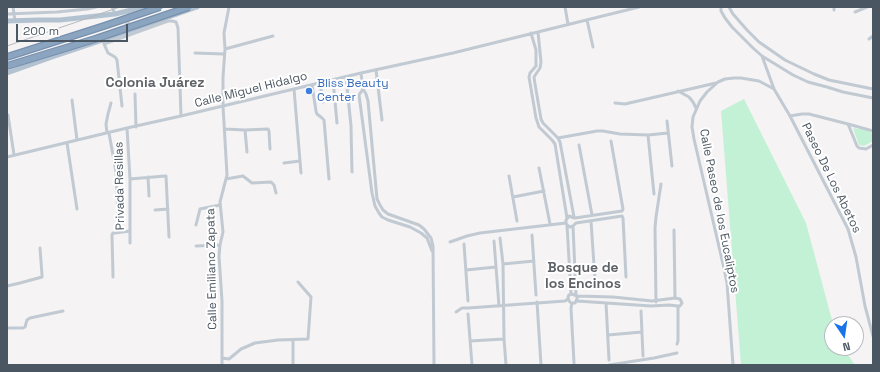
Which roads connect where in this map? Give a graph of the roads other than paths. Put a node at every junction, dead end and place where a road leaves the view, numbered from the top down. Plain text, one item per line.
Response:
1 (13, 7) edge
2 (96, 7) edge
3 (112, 7) edge
4 (144, 7) edge
5 (160, 7) edge
6 (189, 7) edge
7 (197, 7) edge
8 (202, 7) edge
9 (229, 7) edge
10 (565, 7) edge
11 (640, 7) edge
12 (729, 7) edge
13 (867, 7) edge
14 (721, 9) edge
15 (855, 12) dead end
16 (7, 14) edge
17 (14, 14) junction
18 (115, 14) junction
19 (587, 20) junction
20 (7, 21) edge
21 (15, 21) junction
22 (568, 24) junction
23 (147, 26) dead end
24 (538, 32) junction
25 (531, 34) junction
26 (273, 36) dead end
27 (873, 36) edge
28 (869, 39) dead end
29 (539, 40) junction
30 (534, 41) junction
31 (104, 42) junction
32 (593, 47) dead end
33 (225, 49) junction
34 (194, 53) dead end
35 (224, 54) junction
36 (536, 56) junction
37 (541, 56) junction
38 (762, 56) junction
39 (7, 57) edge
40 (7, 66) edge
41 (376, 70) junction
42 (7, 73) edge
43 (362, 73) junction
44 (346, 77) junction
45 (332, 80) junction
46 (718, 82) junction
47 (320, 83) junction
48 (312, 85) junction
49 (294, 89) junction
50 (363, 89) junction
51 (774, 89) junction
52 (873, 89) edge
53 (678, 91) junction
54 (135, 94) dead end
55 (873, 98) edge
56 (72, 100) dead end
57 (323, 102) dead end
58 (111, 103) dead end
59 (615, 103) dead end
60 (122, 106) dead end
61 (223, 106) junction
62 (696, 108) junction
63 (8, 115) dead end
64 (181, 116) junction
65 (790, 116) junction
66 (382, 120) dead end
67 (667, 121) dead end
68 (337, 123) dead end
69 (848, 124) junction
70 (136, 126) junction
71 (128, 128) junction
72 (225, 129) junction
73 (549, 129) junction
74 (245, 130) junction
75 (873, 131) edge
76 (108, 133) junction
77 (545, 133) junction
78 (668, 133) junction
79 (648, 135) junction
80 (558, 138) junction
81 (77, 140) junction
82 (611, 141) dead end
83 (67, 143) junction
84 (579, 145) dead end
85 (873, 145) edge
86 (270, 149) dead end
87 (246, 152) dead end
88 (14, 156) junction
89 (7, 157) edge
90 (300, 161) junction
91 (284, 162) dead end
92 (672, 166) dead end
93 (539, 168) dead end
94 (352, 172) dead end
95 (301, 173) dead end
96 (509, 176) dead end
97 (148, 177) junction
98 (130, 179) junction
99 (226, 179) junction
100 (329, 179) dead end
101 (661, 184) dead end
102 (544, 191) junction
103 (276, 193) dead end
104 (654, 194) dead end
105 (149, 196) dead end
106 (513, 197) junction
107 (220, 205) junction
108 (77, 208) dead end
109 (168, 209) junction
110 (155, 210) dead end
111 (388, 214) junction
112 (118, 216) dead end
113 (592, 216) junction
114 (567, 218) junction
115 (574, 218) junction
116 (517, 221) dead end
117 (591, 221) junction
118 (397, 223) junction
119 (550, 224) junction
120 (567, 224) junction
121 (574, 224) junction
122 (196, 225) dead end
123 (674, 230) dead end
124 (130, 231) junction
125 (532, 235) dead end
126 (169, 237) dead end
127 (500, 238) dead end
128 (494, 241) dead end
129 (450, 242) dead end
130 (130, 243) dead end
131 (464, 244) dead end
132 (220, 245) junction
133 (196, 246) dead end
134 (40, 248) dead end
135 (433, 254) junction
136 (534, 261) junction
137 (502, 264) junction
138 (496, 267) junction
139 (466, 270) junction
140 (113, 277) dead end
141 (626, 277) dead end
142 (595, 280) dead end
143 (298, 282) dead end
144 (7, 286) edge
145 (571, 294) junction
146 (536, 295) dead end
147 (576, 295) junction
148 (613, 298) junction
149 (675, 298) junction
150 (568, 299) junction
151 (656, 300) junction
152 (468, 301) dead end
153 (577, 301) junction
154 (537, 302) junction
155 (572, 303) junction
156 (606, 303) junction
157 (612, 303) junction
158 (499, 306) junction
159 (504, 306) junction
160 (656, 306) junction
161 (678, 306) junction
162 (63, 311) dead end
163 (641, 311) dead end
164 (456, 312) dead end
165 (468, 314) dead end
166 (7, 328) edge
167 (642, 332) junction
168 (608, 335) junction
169 (873, 336) edge
170 (504, 339) junction
171 (293, 340) junction
172 (470, 342) junction
173 (677, 344) dead end
174 (677, 353) dead end
175 (643, 356) dead end
176 (222, 358) junction
177 (609, 360) dead end
178 (574, 363) dead end
179 (222, 365) edge
180 (293, 365) edge
181 (434, 365) edge
182 (472, 365) edge
183 (506, 365) edge
184 (541, 365) edge
185 (609, 365) edge
186 (733, 365) edge

1 - 17 street
2 - 17 street
3 - 18 street
4 - 18 main road
5 - 39 highway, bridge
6 - 40 highway, bridge
7 - 31 main road
8 - 23 main road
9 - 33 street, Calle Emiliano Zapata
10 - 22 street
11 - 19 street, Calle Miguel Hidalgo
12 - 14 street
12 - 52 street
13 - 15 street
14 - 38 street
16 - 17 street
17 - 21 street
18 - 21 main road
19 - 22 street, Calle Miguel Hidalgo
19 - 32 street
20 - 21 main road
22 - 24 street, Calle Miguel Hidalgo
24 - 25 street, Calle Miguel Hidalgo
24 - 29 street
25 - 30 street
25 - 41 street, Calle Miguel Hidalgo
26 - 33 street
27 - 28 street
29 - 30 street
29 - 37 street
30 - 36 street
31 - 42 main road
31 - 60 street
31 - 64 street
33 - 35 street, Calle Emiliano Zapata
34 - 35 street
35 - 61 street, Calle Emiliano Zapata
36 - 37 street
36 - 77 street
37 - 73 street
38 - 51 street, Paseo De Los Abetos
38 - 55 street
41 - 43 street, Calle Miguel Hidalgo
41 - 66 street
43 - 44 street, Calle Miguel Hidalgo
43 - 50 street
44 - 45 street, Calle Miguel Hidalgo
44 - 94 street
45 - 47 street, Calle Miguel Hidalgo
45 - 68 street
46 - 51 street
46 - 53 street
46 - 62 street, Calle Paseo de los Eucaliptos
47 - 48 street, Calle Miguel Hidalgo
47 - 57 street
48 - 49 street, Calle Miguel Hidalgo
48 - 100 street
49 - 61 street, Calle Miguel Hidalgo
49 - 90 street
50 - 111 street
50 - 118 street
51 - 65 street, Paseo De Los Abetos
53 - 59 street
53 - 62 street
54 - 70 street
56 - 81 street
58 - 76 street
61 - 64 street, Calle Miguel Hidalgo
61 - 72 street, Calle Emiliano Zapata
62 - 186 street, Calle Paseo de los Eucaliptos
63 - 88 street
64 - 70 street, Calle Miguel Hidalgo
65 - 69 street
65 - 169 street, Paseo De Los Abetos
67 - 78 street
69 - 75 street
69 - 85 street
70 - 71 street, Calle Miguel Hidalgo
71 - 76 street, Calle Miguel Hidalgo
71 - 98 street, Privada Resillas
72 - 74 street
72 - 99 street, Calle Emiliano Zapata
73 - 77 street
73 - 80 street
74 - 86 street
74 - 87 street
76 - 81 street, Calle Miguel Hidalgo
76 - 112 street
77 - 114 street
78 - 79 street
78 - 92 street
79 - 80 street
79 - 104 street
80 - 115 street
81 - 83 street, Calle Miguel Hidalgo
82 - 113 street
83 - 88 street, Calle Miguel Hidalgo
83 - 108 street
84 - 113 street
88 - 89 street, Calle Miguel Hidalgo
90 - 91 street
90 - 95 street
93 - 102 street
96 - 106 street
97 - 98 street
97 - 105 street
97 - 109 street
98 - 124 street, Privada Resillas
99 - 103 street
99 - 107 street, Calle Emiliano Zapata
101 - 151 street
102 - 106 street
102 - 119 street
106 - 116 street
107 - 122 street
107 - 132 street, Calle Emiliano Zapata
109 - 110 street
109 - 126 street
111 - 118 street
111 - 135 street
113 - 115 street
114 - 115 street
114 - 120 street
115 - 121 street
117 - 121 street
117 - 141 street
117 - 142 street
118 - 135 street
119 - 120 street
119 - 129 street
120 - 121 street
120 - 145 street
121 - 147 street
123 - 149 street
124 - 130 street, Privada Resillas
124 - 140 street
125 - 136 street
127 - 137 street
128 - 138 street
131 - 139 street
132 - 133 street
132 - 176 street, Calle Emiliano Zapata
134 - 144 street
135 - 181 street
136 - 137 street
136 - 146 street
137 - 159 street
138 - 139 street
138 - 158 street
139 - 152 street
143 - 171 street
145 - 147 street
145 - 150 street
147 - 148 street
147 - 153 street
148 - 151 street
148 - 157 street
149 - 151 street
149 - 161 street
150 - 154 street
150 - 155 street
151 - 160 street
153 - 155 street
153 - 156 street
154 - 159 street
154 - 184 street
155 - 178 street
156 - 157 street
156 - 168 street
157 - 160 street
158 - 159 street
158 - 164 street
159 - 170 street
160 - 161 street
161 - 173 street
162 - 166 street
163 - 167 street
165 - 172 street
167 - 168 street
167 - 175 street
168 - 177 street
170 - 172 street
170 - 183 street
171 - 176 street
171 - 180 street
172 - 182 street
174 - 185 street
176 - 179 street, Calle Emiliano Zapata

